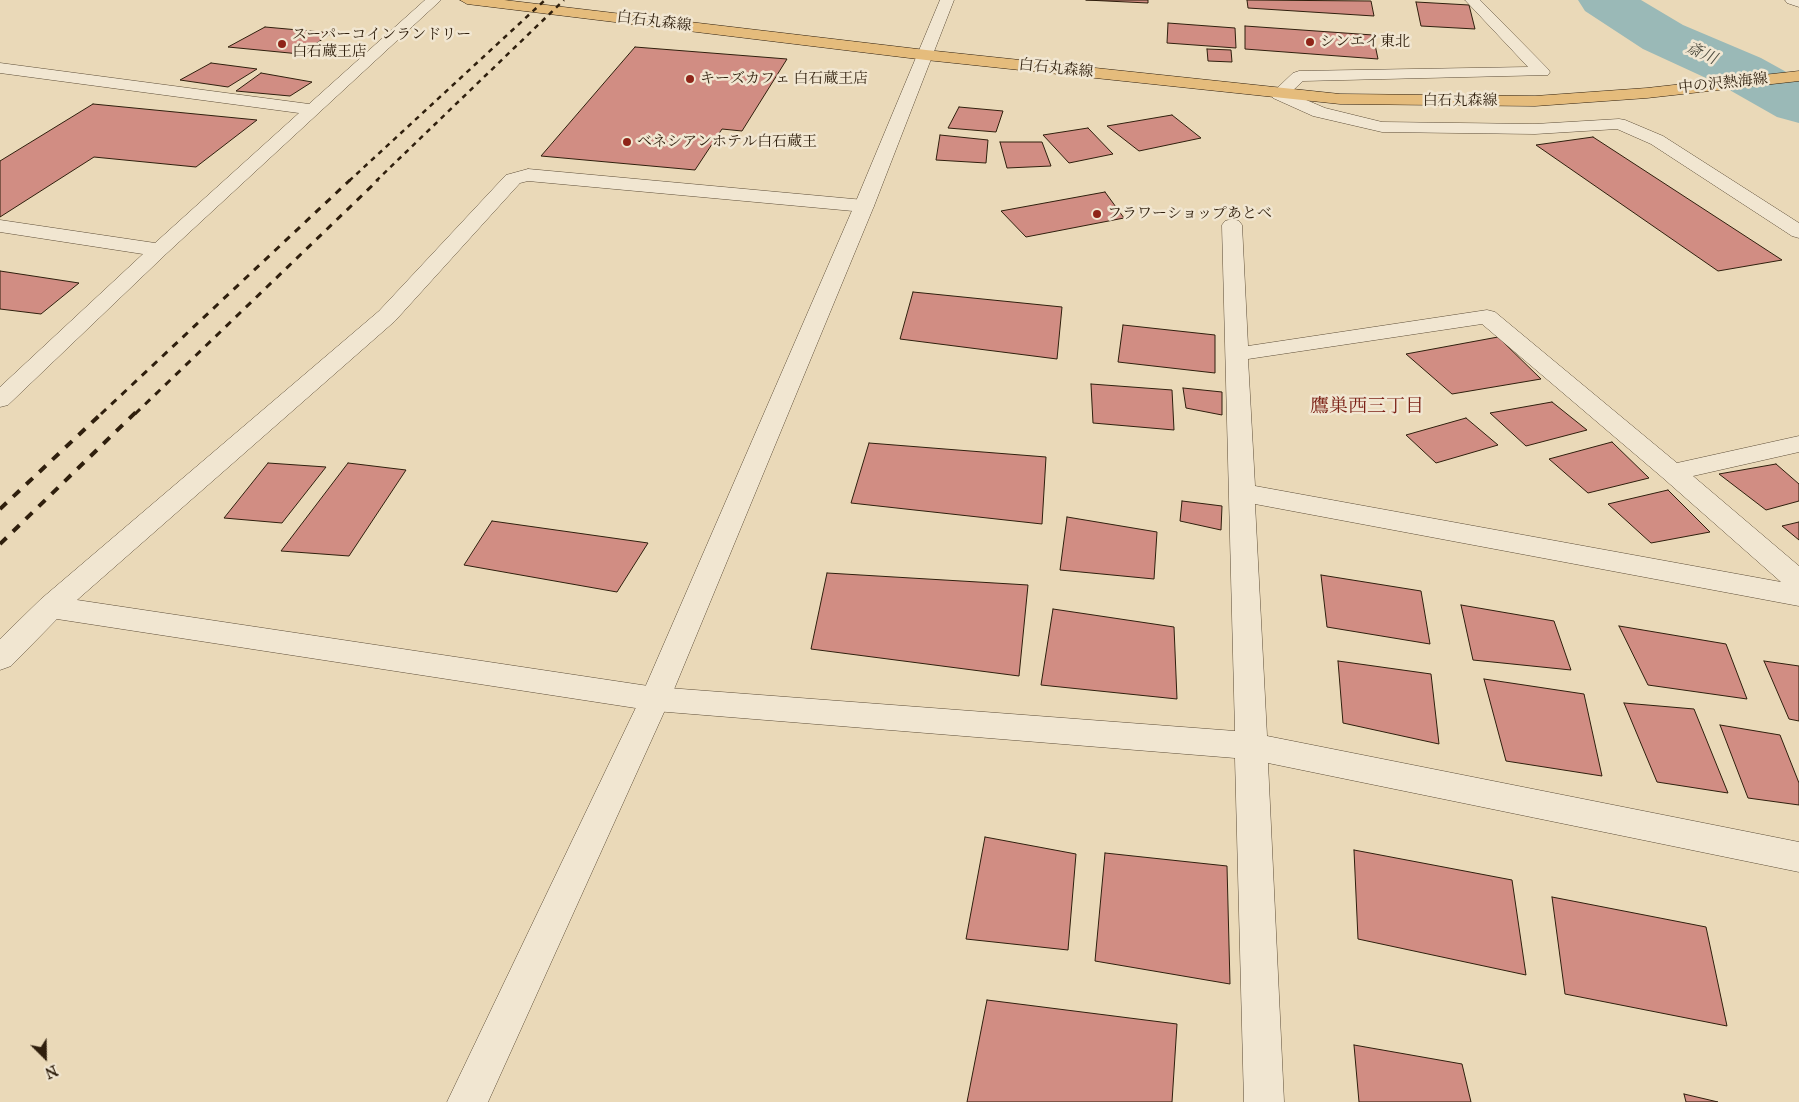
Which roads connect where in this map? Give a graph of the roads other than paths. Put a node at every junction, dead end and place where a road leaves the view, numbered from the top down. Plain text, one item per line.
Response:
1 (434, 0) edge
2 (467, 0) edge
3 (947, 0) edge
4 (1472, 0) edge
5 (1792, 0) edge
6 (1799, 3) edge
7 (926, 55) junction
8 (0, 68) edge
9 (1799, 76) edge
10 (1648, 93) joint
11 (1279, 94) junction
12 (313, 110) junction
13 (864, 206) junction
14 (0, 226) edge
15 (1232, 226) dead end
16 (1799, 232) edge
17 (159, 250) junction
18 (1238, 354) junction
19 (0, 400) edge
20 (1799, 444) edge
21 (1672, 472) junction
22 (1242, 493) junction
23 (1799, 582) edge
24 (1799, 596) edge
25 (51, 606) junction
26 (0, 658) edge
27 (656, 700) junction
28 (1251, 746) junction
29 (1799, 857) edge
30 (467, 1102) edge
31 (1264, 1102) edge

1 - 12 street
2 - 7 main road, 白石丸森線
3 - 7 street
4 - 11 street
5 - 6 street
7 - 11 main road, 白石丸森線
7 - 13 street
8 - 12 street
9 - 10 main road, 中の沢熱海線
10 - 11 main road, 白石丸森線
11 - 16 street
12 - 17 street
13 - 25 street
13 - 27 street
14 - 17 street
15 - 18 street
17 - 19 street
18 - 21 street
18 - 22 street
20 - 21 street
21 - 23 street
22 - 24 street
22 - 28 street
25 - 26 street
25 - 27 street
27 - 28 street
27 - 30 street
28 - 29 street
28 - 31 street

